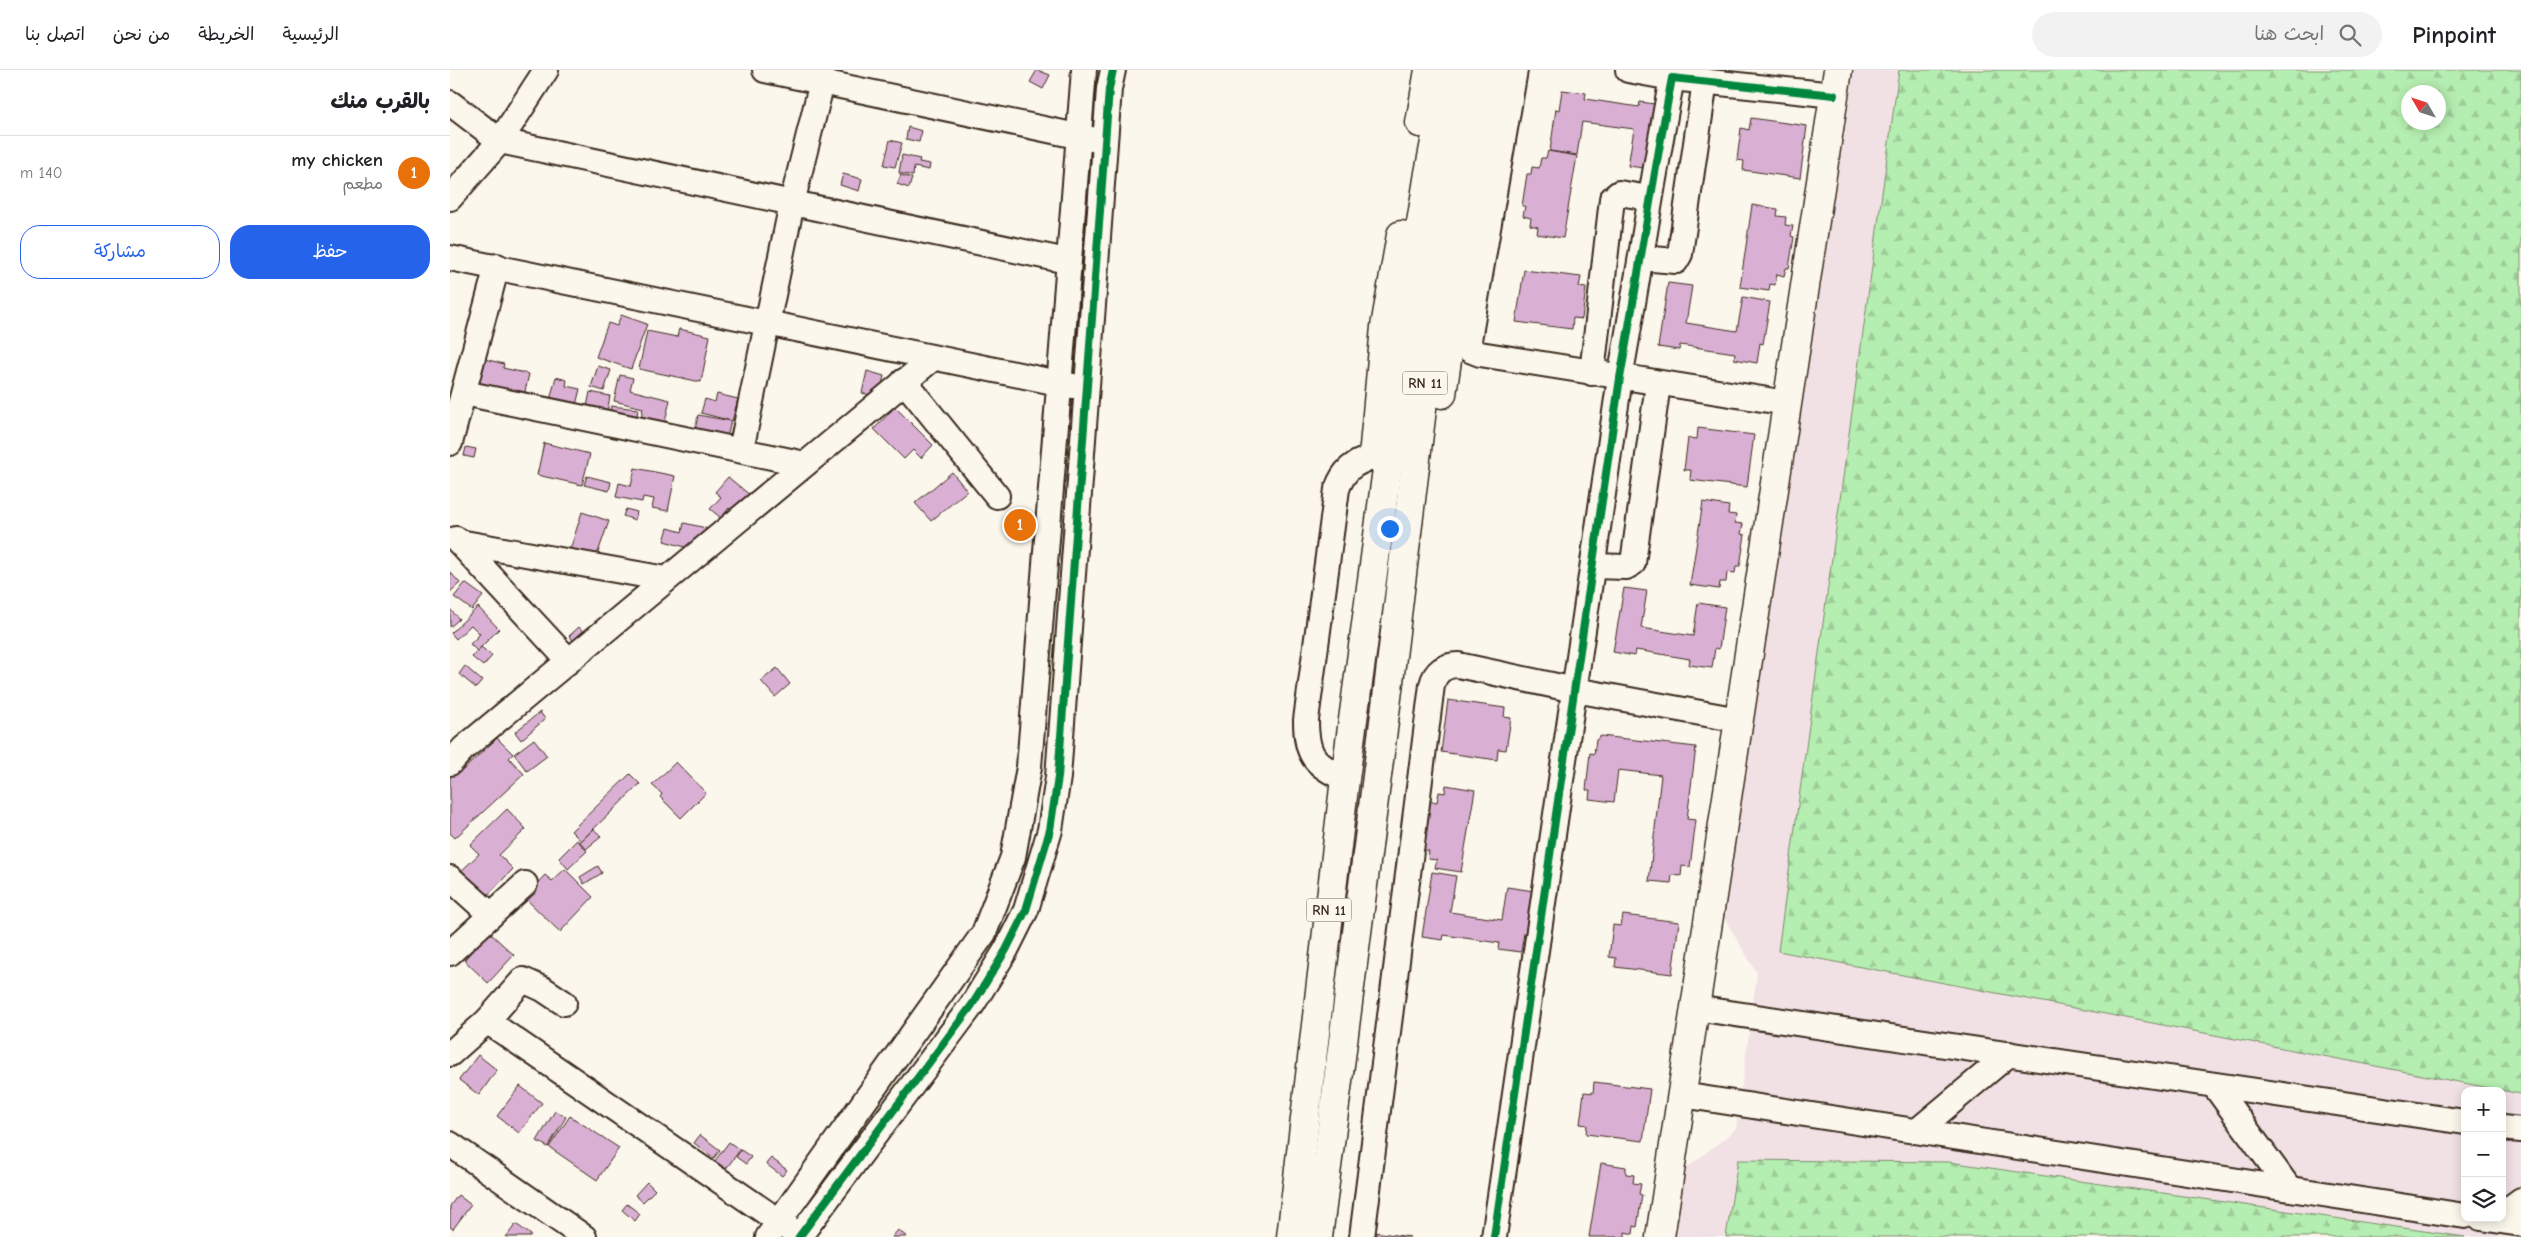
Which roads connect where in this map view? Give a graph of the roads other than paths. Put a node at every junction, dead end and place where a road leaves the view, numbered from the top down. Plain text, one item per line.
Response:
1 (546, 70) edge
2 (765, 70) edge
3 (1084, 70) edge
4 (1113, 70) edge
5 (1429, 70) edge
6 (1450, 70) edge
7 (1471, 70) edge
8 (1497, 70) edge
9 (1514, 70) edge
10 (1628, 70) edge
11 (1672, 78) junction
12 (1705, 81) junction
13 (822, 82) junction
14 (1836, 83) edge
15 (450, 103) edge
16 (1077, 137) junction
17 (500, 142) junction
18 (1106, 142) junction
19 (450, 198) edge
20 (1649, 198) junction
21 (792, 203) junction
22 (450, 258) edge
23 (1641, 258) junction
24 (1067, 261) junction
25 (496, 266) junction
26 (766, 323) junction
27 (932, 358) junction
28 (1592, 373) junction
29 (1620, 378) junction
30 (904, 381) junction
31 (1658, 384) junction
32 (1058, 385) junction
33 (1087, 388) junction
34 (464, 393) junction
35 (1787, 404) junction
36 (450, 443) edge
37 (741, 450) junction
38 (1372, 457) junction
39 (804, 464) junction
40 (997, 496) dead end
41 (455, 537) edge
42 (1593, 566) junction
43 (666, 579) junction
44 (1372, 584) junction
45 (569, 661) junction
46 (1575, 690) junction
47 (1387, 698) junction
48 (1739, 720) junction
49 (455, 748) edge
50 (1345, 779) junction
51 (450, 878) edge
52 (525, 884) dead end
53 (491, 915) junction
54 (450, 953) edge
55 (564, 1003) dead end
56 (1695, 1008) junction
57 (487, 1021) junction
58 (450, 1054) edge
59 (2009, 1054) junction
60 (2214, 1085) junction
61 (1682, 1095) junction
62 (2461, 1121) edge
63 (2506, 1128) edge
64 (2521, 1130) edge
65 (1917, 1131) junction
66 (450, 1144) edge
67 (2289, 1188) junction
68 (2521, 1200) edge
69 (2506, 1210) edge
70 (2461, 1215) edge
71 (2506, 1221) edge
72 (2521, 1224) edge
73 (774, 1229) edge
74 (799, 1236) edge
75 (584, 1237) edge
76 (1291, 1237) edge
77 (1318, 1237) edge
78 (1362, 1237) edge
79 (1494, 1237) edge
80 (1660, 1237) edge

1 - 17 street
2 - 13 street
3 - 16 street
4 - 18 street
5 - 38 main road
6 - 44 main road, RN 11
7 - 47 main road, RN 11
8 - 47 main road
9 - 28 street
10 - 11 street
11 - 12 street
11 - 20 street
12 - 14 street
12 - 23 street
13 - 16 street
13 - 21 street
14 - 35 main road
15 - 17 street
16 - 18 street
16 - 24 street
17 - 19 street
17 - 21 street
18 - 33 street
20 - 23 street
20 - 28 street
21 - 24 street
21 - 26 street
22 - 25 street
23 - 29 street
24 - 32 street
25 - 26 street
25 - 34 street
26 - 27 street
26 - 37 street
27 - 30 street
27 - 32 street
28 - 29 street
29 - 31 street
29 - 42 street
30 - 39 street
30 - 40 street
31 - 35 street
31 - 42 street
32 - 33 street
32 - 73 street
33 - 74 street
34 - 36 street
34 - 37 street
35 - 48 main road
37 - 39 street
38 - 44 main road
38 - 50 street
39 - 43 street
41 - 43 street
41 - 45 street
42 - 46 street
43 - 45 street
44 - 50 main road, RN 11
45 - 49 street
46 - 48 street
46 - 78 street
46 - 79 street
47 - 77 main road, RN 11
48 - 56 main road
50 - 76 main road, RN 11
51 - 53 street
52 - 53 street
53 - 54 street
55 - 57 street
56 - 59 street
56 - 61 main road
57 - 58 street
57 - 73 street
59 - 60 street
59 - 65 street
60 - 62 street
60 - 67 street
61 - 65 street
61 - 80 main road
63 - 64 street
65 - 67 street
66 - 75 street
67 - 70 street
68 - 69 street
71 - 72 street
73 - 74 street

